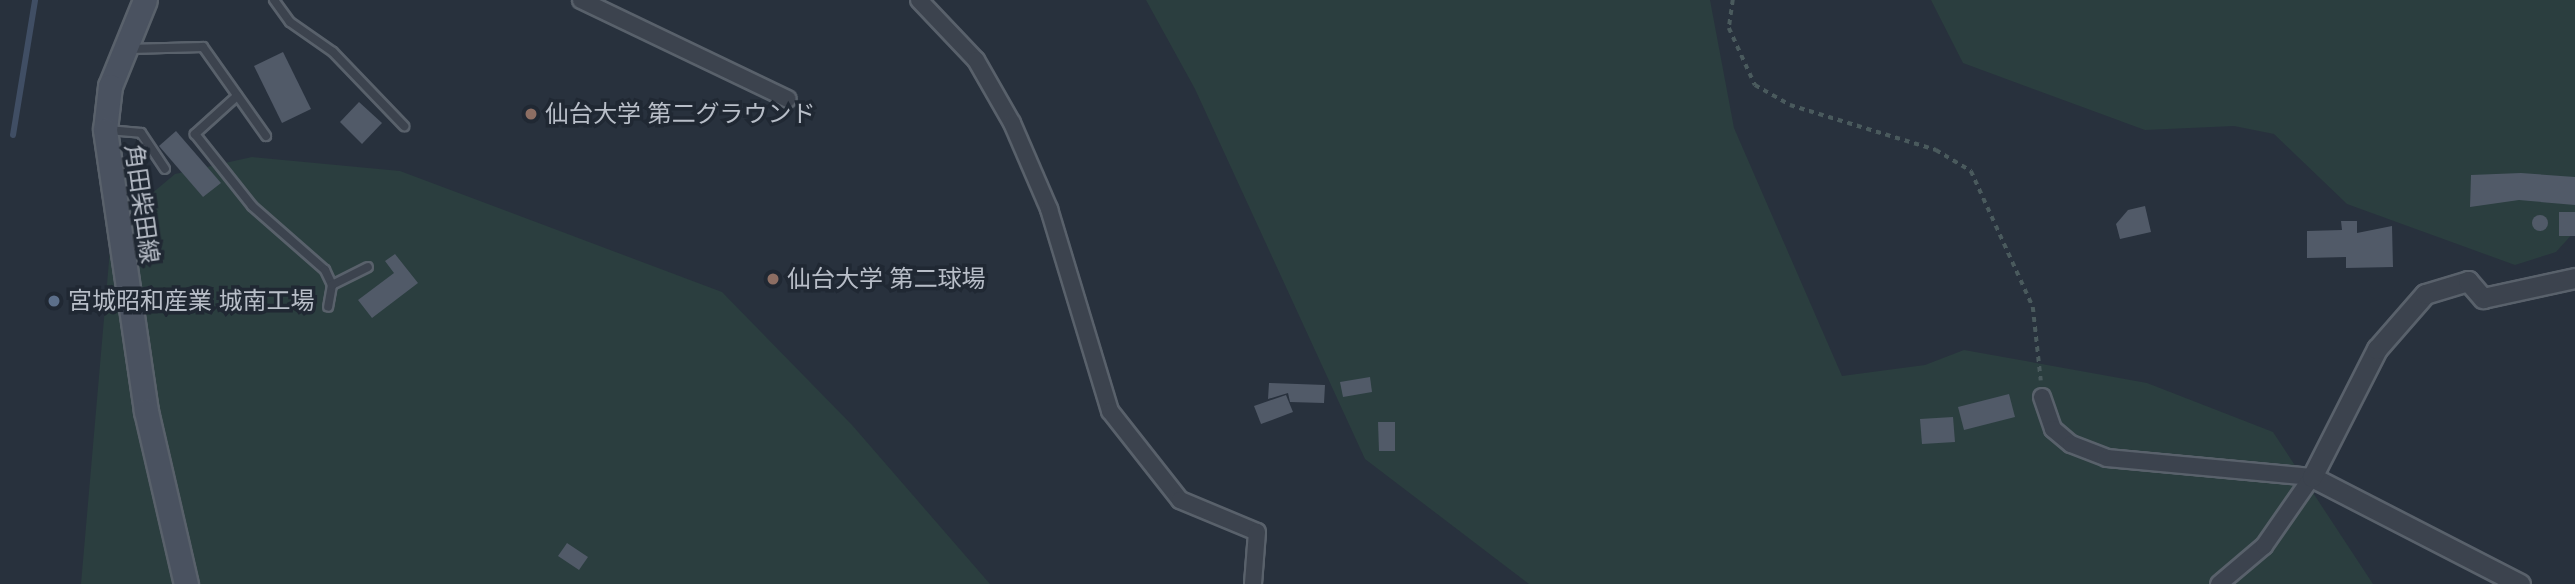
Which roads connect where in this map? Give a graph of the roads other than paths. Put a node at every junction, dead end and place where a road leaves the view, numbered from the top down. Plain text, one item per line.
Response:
1 (145, 0) edge
2 (274, 0) edge
3 (581, 0) edge
4 (919, 0) edge
5 (122, 49) junction
6 (237, 96) junction
7 (788, 99) dead end
8 (404, 126) dead end
9 (106, 130) junction
10 (266, 136) dead end
11 (165, 169) dead end
12 (368, 267) dead end
13 (2575, 278) edge
14 (332, 285) junction
15 (328, 307) dead end
16 (2042, 397) road end
17 (2312, 477) junction
18 (186, 584) edge
19 (1253, 584) edge
20 (2219, 584) edge
21 (2520, 584) edge

1 - 5 main road, 角田柴田線
2 - 8 lane
3 - 7 street
4 - 19 street
5 - 6 lane
5 - 9 main road, 角田柴田線
6 - 10 lane
6 - 14 lane
9 - 11 lane
9 - 18 main road, 角田柴田線
12 - 14 lane
13 - 17 street
14 - 15 lane
16 - 17 street
17 - 20 street
17 - 21 street

